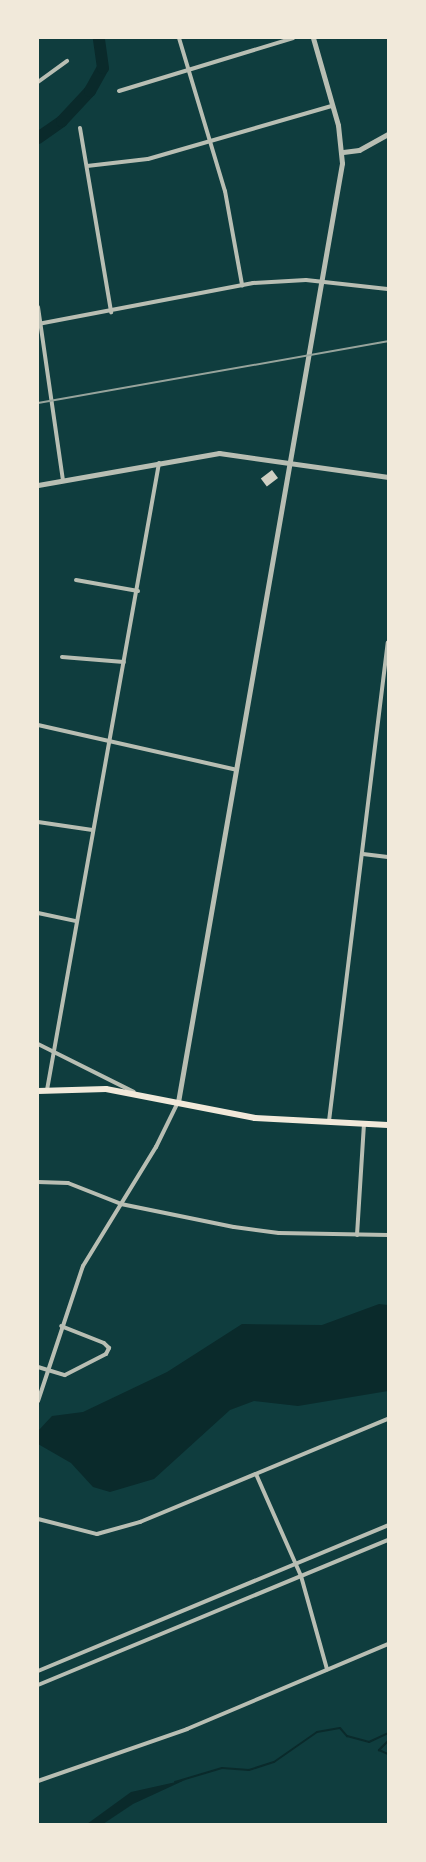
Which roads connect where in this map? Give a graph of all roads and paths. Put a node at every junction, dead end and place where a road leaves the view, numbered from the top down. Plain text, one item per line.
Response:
1 (179, 38) edge
2 (293, 38) edge
3 (313, 38) edge
4 (68, 61) dead end
5 (188, 70) junction
6 (38, 82) edge
7 (119, 91) dead end
8 (332, 106) junction
9 (80, 128) dead end
10 (388, 134) edge
11 (209, 142) junction
12 (343, 152) junction
13 (87, 166) junction
14 (320, 281) junction
15 (242, 286) junction
16 (388, 289) edge
17 (38, 307) edge
18 (111, 312) junction
19 (39, 323) edge
20 (290, 462) junction
21 (159, 463) junction
22 (388, 477) edge
23 (63, 480) junction
24 (38, 485) edge
25 (76, 580) dead end
26 (138, 591) junction
27 (388, 643) edge
28 (62, 657) dead end
29 (124, 662) junction
30 (38, 725) edge
31 (108, 739) junction
32 (234, 769) junction
33 (38, 822) edge
34 (92, 830) junction
35 (363, 854) junction
36 (388, 857) edge
37 (38, 914) edge
38 (76, 921) junction
39 (38, 1044) edge
40 (54, 1053) junction
41 (46, 1090) junction
42 (38, 1091) edge
43 (136, 1093) junction
44 (178, 1102) junction
45 (329, 1121) junction
46 (364, 1122) junction
47 (388, 1125) edge
48 (38, 1182) edge
49 (121, 1204) junction
50 (357, 1235) junction
51 (388, 1235) edge
52 (61, 1326) junction
53 (38, 1367) edge
54 (47, 1371) junction
55 (38, 1401) edge
56 (388, 1419) edge
57 (256, 1474) junction
58 (38, 1519) edge
59 (388, 1525) edge
60 (388, 1540) edge
61 (295, 1563) junction
62 (301, 1576) junction
63 (160, 1619) junction
64 (145, 1626) junction
65 (164, 1631) junction
66 (149, 1637) junction
67 (388, 1644) edge
68 (327, 1669) junction
69 (38, 1671) edge
70 (38, 1685) edge
71 (38, 1781) edge

1 - 5 street
2 - 5 street
3 - 8 street
4 - 6 street
5 - 7 street
5 - 11 street
8 - 11 street
8 - 12 street
9 - 13 street
10 - 12 street
11 - 13 street
11 - 15 street
12 - 14 street
13 - 18 street
14 - 15 street
14 - 16 street
14 - 20 street
15 - 18 street
17 - 19 street
18 - 19 street
19 - 23 street
20 - 21 street
20 - 22 street
20 - 32 street
21 - 23 street
21 - 26 street
23 - 24 street
25 - 26 street
26 - 29 street
27 - 35 street
28 - 29 street
29 - 31 street
30 - 31 street
31 - 32 street
31 - 34 street
32 - 44 street
33 - 34 street
34 - 38 street
35 - 36 street
35 - 45 street
37 - 38 street
38 - 40 street
39 - 40 street
40 - 41 street
40 - 43 street
41 - 42 main road
41 - 43 main road
43 - 44 main road
44 - 45 main road
44 - 49 street
45 - 46 main road
46 - 47 main road
46 - 50 street
48 - 49 street
49 - 50 street
49 - 52 street
50 - 51 street
52 - 54 street
52 - 54 street
53 - 54 street
54 - 55 street
56 - 57 street
57 - 58 street
57 - 61 street
59 - 61 street
60 - 62 street
61 - 62 street
61 - 63 street
62 - 65 street
62 - 68 street
63 - 64 street
63 - 65 street
64 - 66 street
64 - 69 street
65 - 66 street
66 - 70 street
67 - 68 street
68 - 71 street

